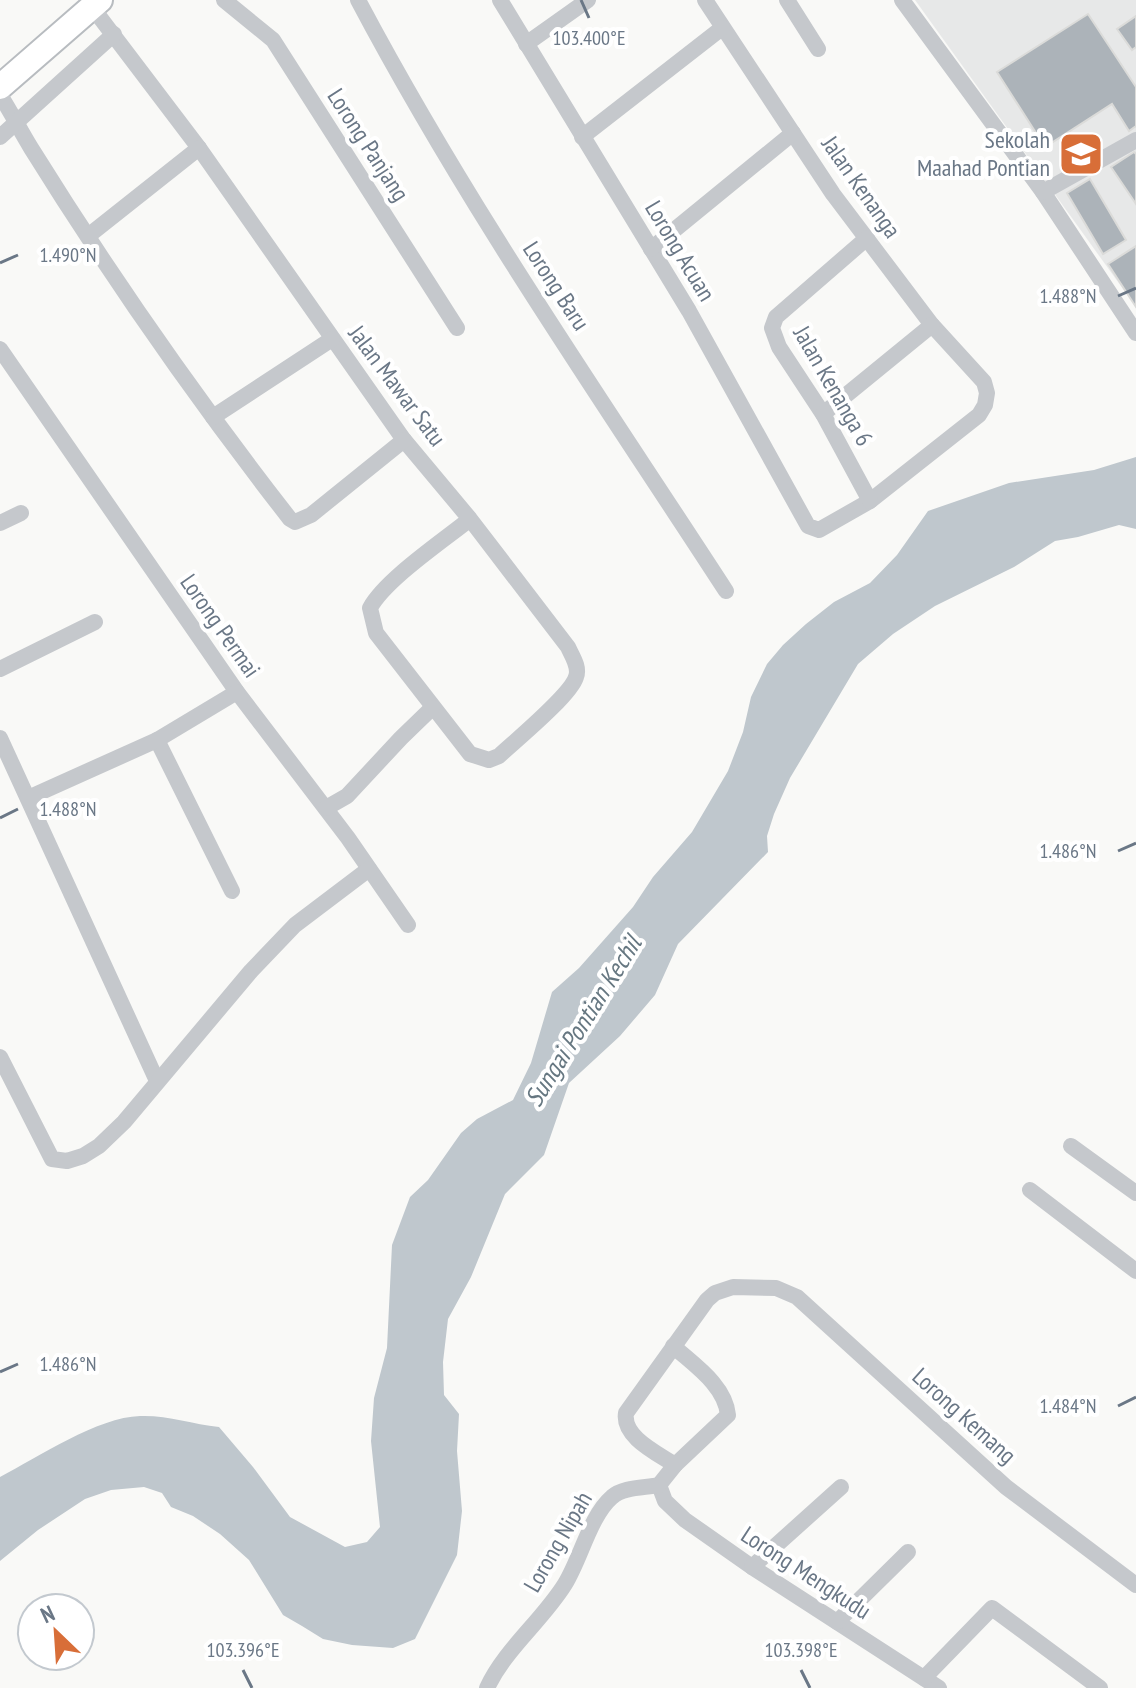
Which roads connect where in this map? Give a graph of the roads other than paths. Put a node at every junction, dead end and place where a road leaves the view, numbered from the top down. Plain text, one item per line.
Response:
1 (224, 0) edge
2 (358, 0) edge
3 (500, 0) edge
4 (588, 0) edge
5 (705, 0) edge
6 (787, 0) edge
7 (902, 0) edge
8 (96, 4) edge
9 (722, 28) junction
10 (114, 34) junction
11 (526, 44) junction
12 (818, 49) dead end
13 (0, 87) edge
14 (0, 95) edge
15 (18, 123) junction
16 (793, 133) junction
17 (0, 137) edge
18 (582, 137) junction
19 (1136, 140) edge
20 (199, 148) junction
21 (1043, 192) junction
22 (88, 236) junction
23 (867, 238) junction
24 (651, 249) junction
25 (932, 325) junction
26 (457, 328) dead end
27 (1136, 333) edge
28 (332, 339) junction
29 (0, 349) edge
30 (823, 414) junction
31 (213, 417) junction
32 (404, 440) junction
33 (870, 501) junction
34 (21, 513) dead end
35 (470, 519) junction
36 (0, 523) edge
37 (726, 591) dead end
38 (95, 622) dead end
39 (0, 669) edge
40 (237, 692) junction
41 (432, 708) junction
42 (0, 738) edge
43 (157, 740) junction
44 (28, 798) junction
45 (326, 808) junction
46 (369, 869) junction
47 (232, 891) dead end
48 (408, 925) dead end
49 (0, 1057) edge
50 (157, 1081) junction
51 (1071, 1146) dead end
52 (1030, 1190) dead end
53 (1136, 1193) edge
54 (1136, 1271) edge
55 (673, 1346) junction
56 (675, 1465) junction
57 (659, 1485) junction
58 (841, 1487) dead end
59 (908, 1552) dead end
60 (752, 1567) junction
61 (1136, 1585) edge
62 (837, 1622) junction
63 (924, 1678) junction
64 (487, 1688) edge
65 (939, 1688) edge
66 (1100, 1688) edge

1 - 26 street, Lorong Panjang
2 - 37 street, Lorong Baru
3 - 11 street, Lorong Acuan
4 - 11 street
5 - 9 street, Jalan Kenanga
6 - 12 street
7 - 21 street
8 - 10 street, Jalan Mawar Satu
8 - 13 main road
9 - 16 street, Jalan Kenanga
9 - 18 street
10 - 15 street
10 - 20 street, Jalan Mawar Satu
11 - 18 street, Lorong Acuan
14 - 15 street
15 - 17 street
15 - 22 street
16 - 23 street, Jalan Kenanga
16 - 24 street
18 - 24 street, Lorong Acuan
19 - 21 street
20 - 22 street
20 - 28 street, Jalan Mawar Satu
21 - 27 street
22 - 31 street
23 - 25 street, Jalan Kenanga
23 - 30 street, Jalan Kenanga 6
24 - 33 street, Lorong Acuan
25 - 30 street
25 - 33 street, Jalan Kenanga
28 - 31 street
28 - 32 street, Jalan Mawar Satu
29 - 40 street, Lorong Permai
30 - 33 street, Jalan Kenanga 6
31 - 32 street
32 - 35 street, Jalan Mawar Satu
34 - 36 street
35 - 41 street
35 - 41 street, Jalan Mawar Satu
38 - 39 street
40 - 43 street
40 - 45 street, Lorong Permai
41 - 45 street
42 - 44 street
43 - 44 street
43 - 47 street
44 - 50 street
45 - 46 street, Lorong Permai
46 - 48 street, Lorong Permai
46 - 50 street
49 - 50 street
51 - 53 street
52 - 54 street
55 - 56 street
55 - 56 street
55 - 61 street, Lorong Kemang
56 - 57 street
57 - 60 street, Lorong Mengkudu
57 - 64 street, Lorong Nipah
58 - 60 street
59 - 62 street
60 - 62 street, Lorong Mengkudu
62 - 63 street, Lorong Mengkudu
63 - 65 street, Lorong Mengkudu
63 - 66 street

